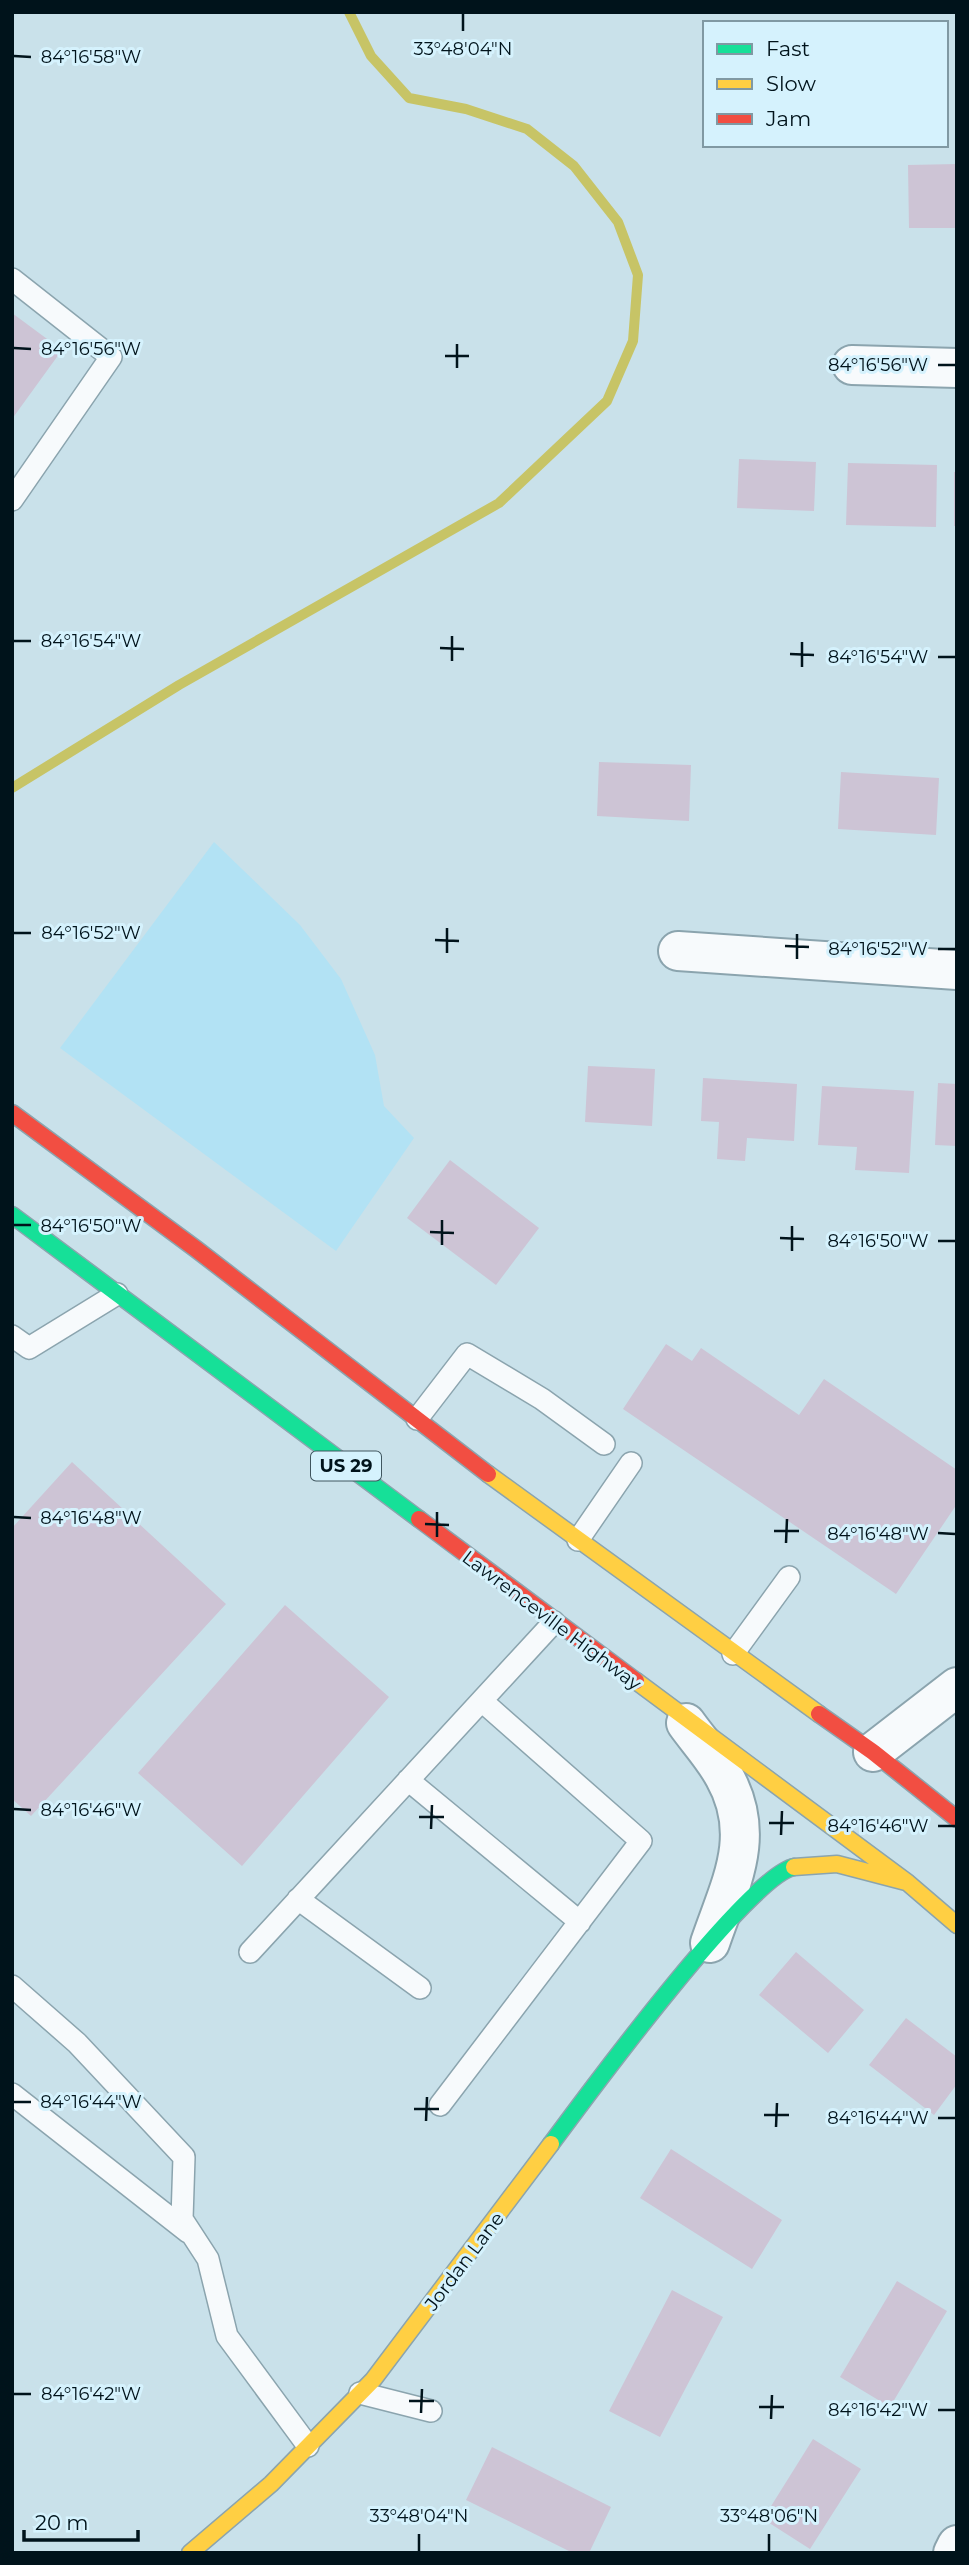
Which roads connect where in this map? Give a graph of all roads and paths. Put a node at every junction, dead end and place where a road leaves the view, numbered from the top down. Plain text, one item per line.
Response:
1 (12, 279) edge
2 (852, 365) dead end
3 (957, 368) edge
4 (12, 500) edge
5 (678, 951) dead end
6 (957, 970) edge
7 (12, 1113) edge
8 (12, 1215) edge
9 (117, 1294) junction
10 (21, 1342) edge
11 (416, 1419) junction
12 (604, 1444) dead end
13 (631, 1463) dead end
14 (578, 1540) junction
15 (789, 1577) dead end
16 (554, 1622) junction
17 (733, 1654) junction
18 (957, 1687) edge
19 (482, 1701) junction
20 (680, 1716) junction
21 (873, 1752) junction
22 (408, 1780) junction
23 (957, 1819) edge
24 (908, 1883) junction
25 (298, 1899) junction
26 (580, 1922) junction
27 (957, 1925) edge
28 (710, 1943) junction
29 (250, 1952) dead end
30 (12, 1986) edge
31 (420, 1988) dead end
32 (12, 2094) edge
33 (440, 2105) dead end
34 (192, 2235) junction
35 (360, 2393) junction
36 (431, 2411) dead end
37 (309, 2446) junction
38 (957, 2545) edge
39 (190, 2553) edge
40 (953, 2553) edge

1 - 4 lane
2 - 3 street
5 - 6 street
7 - 11 main road
8 - 9 main road, Lawrenceville Highway / US 29
9 - 10 lane
9 - 16 main road, Lawrenceville Highway / US 29
11 - 12 lane
11 - 14 main road
13 - 14 lane
14 - 17 main road
15 - 17 lane
16 - 19 lane
16 - 20 main road, Lawrenceville Highway / US 29
17 - 21 main road
18 - 21 street
19 - 22 lane
19 - 26 lane
20 - 24 main road, Lawrenceville Highway / US 29
20 - 28 street, Jordan Lane
21 - 23 main road
22 - 25 lane
22 - 26 lane
24 - 27 main road, Lawrenceville Highway / US 29
24 - 28 main road, Jordan Lane
25 - 29 lane
25 - 31 lane
26 - 33 lane
28 - 35 main road, Jordan Lane
30 - 34 lane
32 - 34 lane
34 - 37 lane
35 - 36 lane
35 - 37 main road, Jordan Lane
37 - 39 main road, Jordan Lane
38 - 40 street

